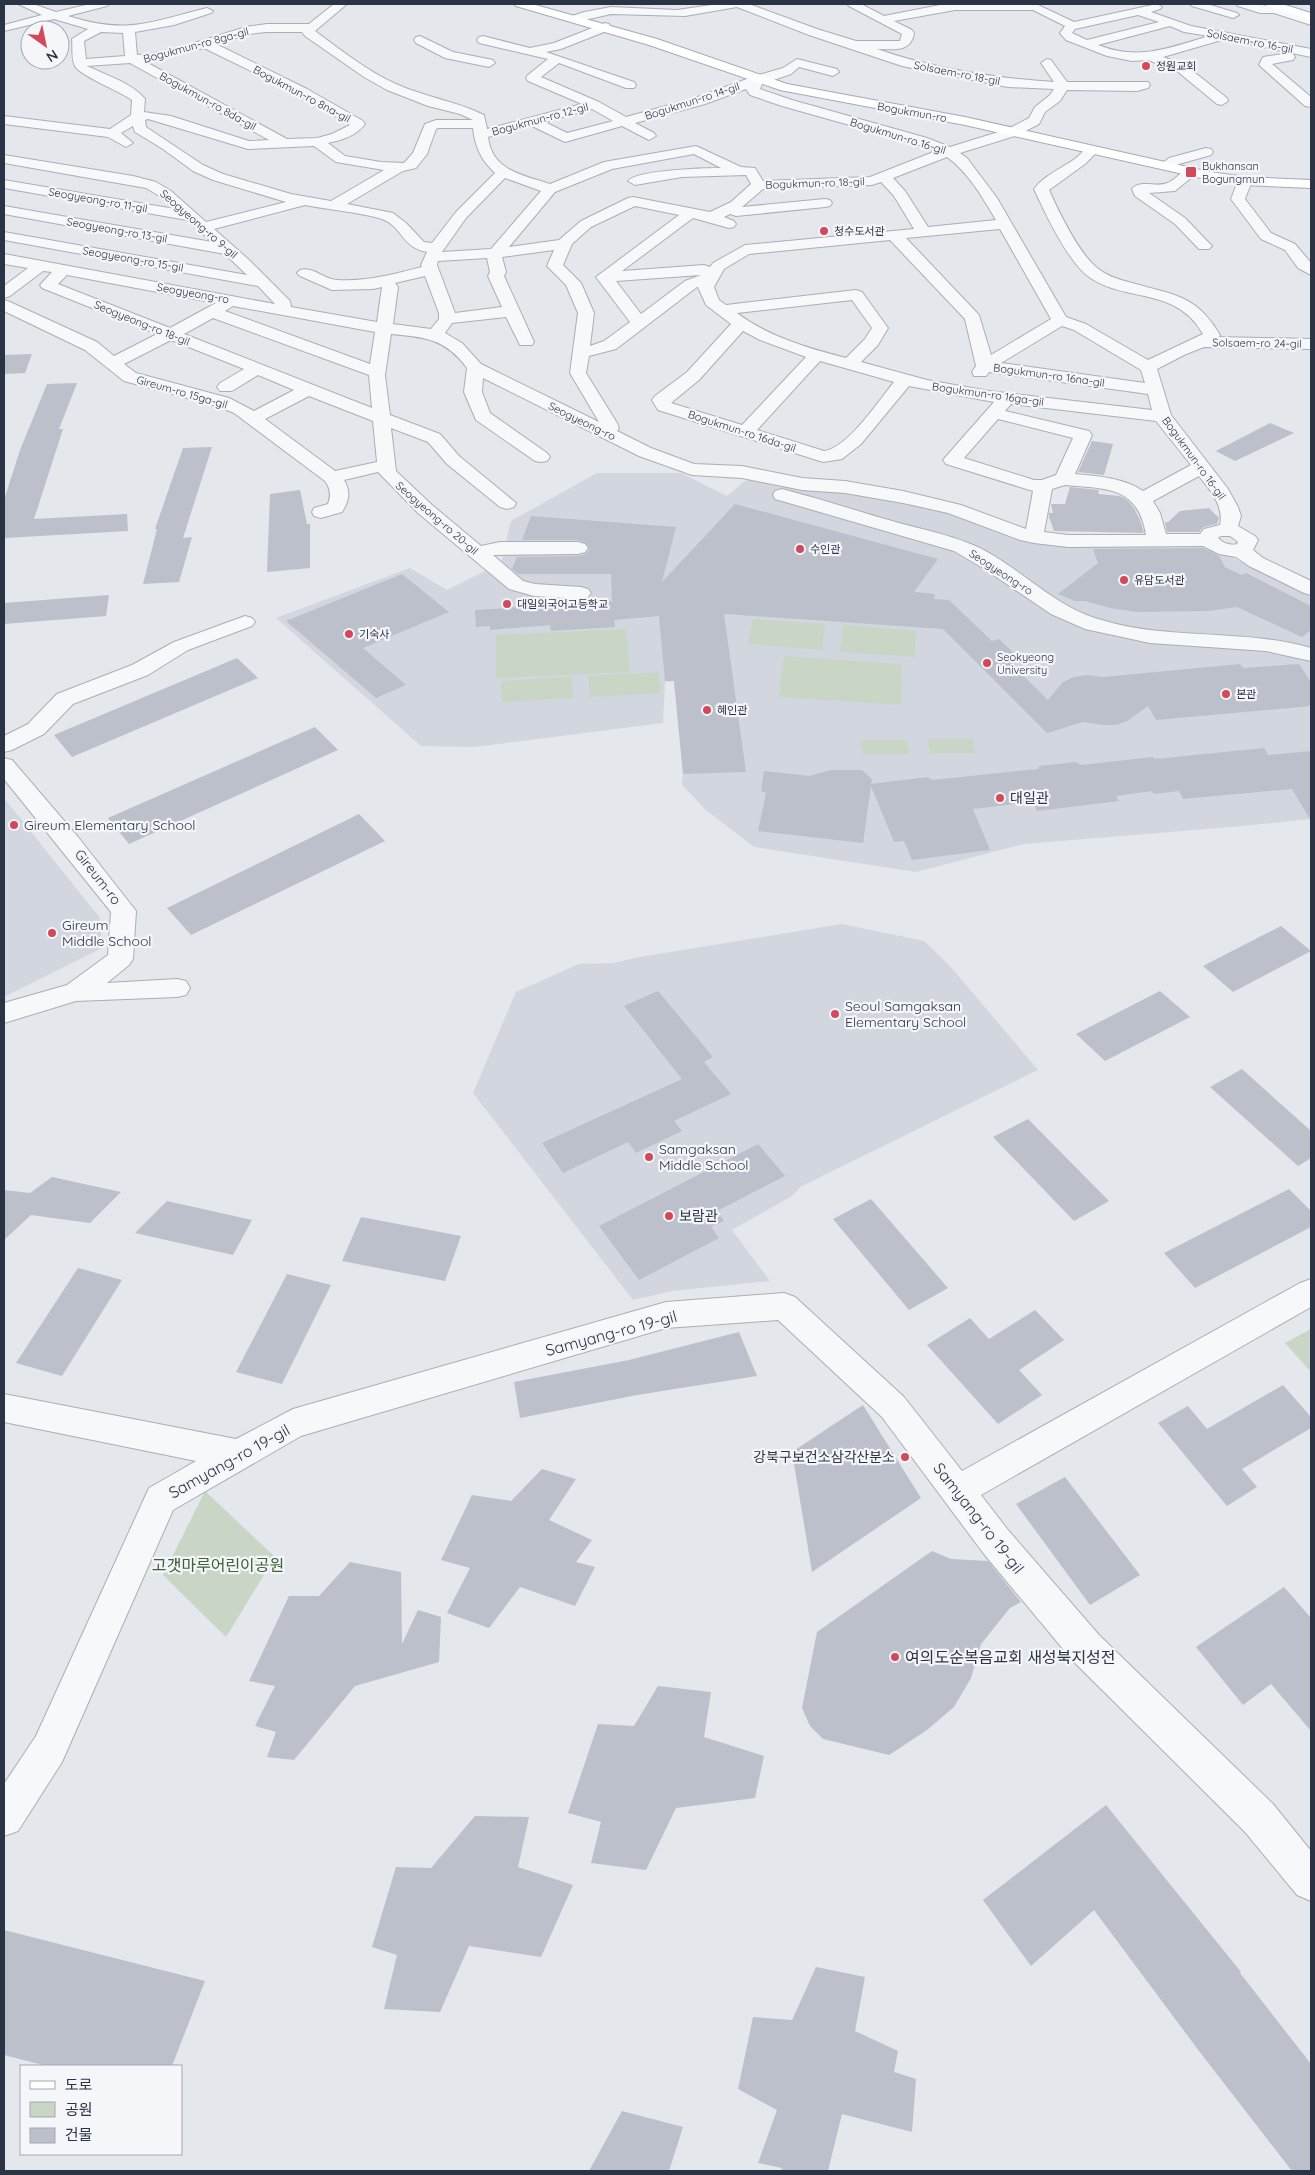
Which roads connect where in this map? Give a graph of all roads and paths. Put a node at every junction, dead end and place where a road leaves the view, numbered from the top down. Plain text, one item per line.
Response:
1 (24, 4) edge
2 (103, 4) edge
3 (341, 4) edge
4 (520, 4) edge
5 (684, 4) edge
6 (735, 4) edge
7 (740, 4) edge
8 (853, 4) edge
9 (895, 4) edge
10 (970, 4) edge
11 (1242, 4) edge
12 (1271, 4) edge
13 (954, 5) edge
14 (189, 6) dead end
15 (1166, 6) edge
16 (713, 7) edge
17 (1102, 8) dead end
18 (1192, 8) edge
19 (207, 11) junction
20 (1138, 11) junction
21 (916, 14) junction
22 (56, 15) junction
23 (1120, 15) junction
24 (731, 16) dead end
25 (1311, 17) edge
26 (576, 18) junction
27 (884, 19) junction
28 (1228, 19) dead end
29 (1311, 22) edge
30 (1170, 23) junction
31 (759, 25) dead end
32 (1071, 26) junction
33 (605, 27) junction
34 (4, 28) edge
35 (100, 28) junction
36 (129, 28) junction
37 (311, 28) junction
38 (217, 29) junction
39 (1188, 29) junction
40 (778, 31) dead end
41 (813, 32) junction
42 (1226, 35) junction
43 (420, 40) dead end
44 (483, 40) dead end
45 (205, 44) junction
46 (1086, 44) junction
47 (1311, 44) edge
48 (855, 45) junction
49 (511, 46) junction
50 (531, 51) junction
51 (1102, 51) junction
52 (1292, 53) junction
53 (1311, 54) edge
54 (1149, 56) junction
55 (1119, 57) junction
56 (557, 58) junction
57 (134, 60) junction
58 (80, 63) junction
59 (489, 63) junction
60 (1047, 63) dead end
61 (1311, 66) edge
62 (833, 72) dead end
63 (475, 74) dead end
64 (759, 79) junction
65 (630, 85) dead end
66 (1060, 90) junction
67 (1222, 101) dead end
68 (1310, 103) dead end
69 (594, 105) junction
70 (137, 117) junction
71 (4, 120) edge
72 (532, 121) junction
73 (624, 122) junction
74 (480, 129) junction
75 (1013, 132) junction
76 (112, 133) junction
77 (212, 133) junction
78 (649, 136) dead end
79 (317, 142) junction
80 (165, 144) junction
81 (286, 144) junction
82 (4, 146) edge
83 (1092, 150) junction
84 (950, 152) junction
85 (1206, 152) dead end
86 (72, 156) dead end
87 (4, 160) edge
88 (121, 163) dead end
89 (1166, 166) junction
90 (400, 167) junction
91 (738, 172) junction
92 (1192, 172) junction
93 (503, 173) junction
94 (102, 175) junction
95 (882, 177) junction
96 (635, 181) dead end
97 (1246, 181) junction
98 (816, 183) junction
99 (4, 184) edge
100 (1311, 184) edge
101 (759, 185) junction
102 (550, 190) junction
103 (305, 201) junction
104 (335, 206) junction
105 (7, 213) edge
106 (690, 214) junction
107 (193, 216) junction
108 (737, 222) junction
109 (1004, 224) junction
110 (87, 225) junction
111 (204, 227) junction
112 (924, 232) junction
113 (894, 235) junction
114 (4, 236) edge
115 (564, 244) junction
116 (1204, 246) dead end
117 (762, 248) junction
118 (230, 250) junction
119 (496, 253) junction
120 (107, 255) junction
121 (433, 258) junction
122 (4, 259) edge
123 (40, 266) junction
124 (64, 270) junction
125 (1311, 270) edge
126 (305, 273) dead end
127 (605, 277) junction
128 (711, 277) junction
129 (570, 281) junction
130 (262, 282) junction
131 (386, 282) junction
132 (4, 294) edge
133 (230, 300) junction
134 (4, 305) edge
135 (282, 310) junction
136 (724, 310) junction
137 (512, 311) junction
138 (212, 312) junction
139 (447, 319) junction
140 (1060, 320) junction
141 (639, 323) junction
142 (744, 324) junction
143 (1207, 324) junction
144 (1226, 324) dead end
145 (382, 328) junction
146 (170, 334) junction
147 (436, 334) junction
148 (526, 342) dead end
149 (1202, 342) junction
150 (1311, 344) edge
151 (582, 353) junction
152 (817, 355) junction
153 (113, 363) junction
154 (850, 364) junction
155 (986, 366) junction
156 (1148, 366) junction
157 (475, 368) junction
158 (257, 369) junction
159 (377, 372) junction
160 (905, 379) junction
161 (226, 387) dead end
162 (308, 390) junction
163 (1156, 390) junction
164 (963, 392) junction
165 (1007, 398) junction
166 (1093, 408) junction
167 (994, 413) junction
168 (1162, 416) junction
169 (253, 418) junction
170 (382, 419) junction
171 (605, 432) junction
172 (746, 432) junction
173 (1082, 435) junction
174 (540, 458) dead end
175 (386, 465) junction
176 (1201, 467) junction
177 (692, 469) junction
178 (332, 477) junction
179 (1064, 479) junction
180 (1043, 486) junction
181 (1141, 500) junction
182 (507, 503) dead end
183 (321, 512) dead end
184 (1228, 530) junction
185 (1034, 537) junction
186 (1158, 540) junction
187 (1209, 540) junction
188 (578, 548) dead end
189 (1240, 550) junction
190 (477, 553) junction
191 (1311, 589) edge
192 (581, 593) dead end
193 (245, 622) dead end
194 (1311, 654) edge
195 (4, 745) edge
196 (4, 765) edge
197 (177, 988) dead end
198 (76, 992) junction
199 (4, 1013) edge
200 (1311, 1292) edge
201 (4, 1408) edge
202 (239, 1455) junction
203 (957, 1491) junction
204 (4, 1817) edge
205 (1311, 1882) edge

1 - 22 street
2 - 22 street
3 - 37 street
4 - 26 main road, Bogukmun-ro
5 - 16 street
6 - 16 street
7 - 41 street, Solsaem-ro 18-gil
8 - 27 street
9 - 21 street
10 - 13 street
11 - 29 street
12 - 25 main road
13 - 21 street
13 - 32 street
14 - 19 street
15 - 20 street
16 - 24 street
16 - 26 street
16 - 41 street
17 - 23 street
18 - 28 street
19 - 36 street
19 - 38 street
20 - 23 street
20 - 30 street, Solsaem-ro 16-gil
21 - 27 street
22 - 34 street
22 - 35 street
23 - 32 street
26 - 33 main road, Bogukmun-ro
27 - 48 street, Solsaem-ro 18-gil
30 - 39 street, Solsaem-ro 16-gil
30 - 46 street
31 - 40 street
32 - 46 street
33 - 50 street
33 - 64 main road, Bogukmun-ro
35 - 36 street
35 - 58 street
36 - 57 street
37 - 38 street, Bogukmun-ro 8ga-gil
37 - 74 street
38 - 45 street, Bogukmun-ro 8ga-gil
39 - 42 street, Solsaem-ro 16-gil
39 - 51 street, Solsaem-ro 16-gil
41 - 48 street, Solsaem-ro 18-gil
42 - 52 street, Solsaem-ro 16-gil
42 - 54 street
43 - 59 street
44 - 49 street
45 - 57 street, Bogukmun-ro 8ga-gil
45 - 79 street, Bogukmun-ro 8na-gil
46 - 51 street
47 - 52 street
48 - 66 street, Solsaem-ro 18-gil
49 - 50 street
49 - 59 street
50 - 56 street
51 - 55 street
52 - 53 street, Solsaem-ro 16-gil
52 - 61 street
52 - 68 street
54 - 55 street
54 - 67 street
55 - 66 street, Solsaem-ro 18-gil
56 - 65 street
56 - 69 street, Bogukmun-ro 12-gil
57 - 58 street, Bogukmun-ro 8ga-gil
57 - 81 street, Bogukmun-ro 8da-gil
58 - 70 street
59 - 63 street
60 - 66 street
62 - 64 street, Bogukmun-ro 14-gil
64 - 73 street, Bogukmun-ro 14-gil
64 - 75 main road, Bogukmun-ro
64 - 84 street, Bogukmun-ro 16-gil
66 - 75 street, Bogukmun-ro 18-gil
69 - 72 street, Bogukmun-ro 12-gil
69 - 73 street, Bogukmun-ro 14-gil
70 - 76 street
70 - 77 street, Bogukmun-ro 8na-gil
70 - 80 street
71 - 76 street
72 - 73 street, Bogukmun-ro 14-gil
72 - 74 street, Bogukmun-ro 12-gil
73 - 78 street, Bogukmun-ro 14-gil
74 - 90 street
74 - 93 street
75 - 83 main road, Bogukmun-ro
75 - 84 street, Bogukmun-ro 18-gil
76 - 80 street
77 - 80 street
77 - 81 street, Bogukmun-ro 8na-gil
79 - 81 street, Bogukmun-ro 8na-gil
79 - 90 street
80 - 103 street
82 - 86 street
83 - 89 main road, Bogukmun-ro
83 - 143 street
84 - 95 street, Bogukmun-ro 18-gil
84 - 109 street, Bogukmun-ro 16-gil
85 - 89 street
87 - 94 street, Seogyeong-ro 9-gil
88 - 94 street
89 - 92 main road, Bogukmun-ro
90 - 104 street
91 - 96 street, Bogukmun-ro 18-gil
91 - 101 street, Bogukmun-ro 18-gil
91 - 102 street
92 - 97 main road, Bogukmun-ro
92 - 116 street
93 - 102 street
93 - 121 street
94 - 107 street, Seogyeong-ro 9-gil
95 - 98 street, Bogukmun-ro 18-gil
95 - 112 street
97 - 100 main road, Bogukmun-ro
97 - 125 street
98 - 101 street, Bogukmun-ro 18-gil
98 - 108 street
99 - 107 street, Seogyeong-ro 11-gil
101 - 108 street, Bogukmun-ro 18-gil
102 - 119 street
103 - 104 street
103 - 111 street
104 - 121 street
105 - 110 street, Seogyeong-ro 13-gil
106 - 108 street
106 - 115 street
106 - 127 street
107 - 111 street, Seogyeong-ro 9-gil
108 - 117 street
109 - 112 street
109 - 140 street, Bogukmun-ro 16-gil
110 - 118 street, Seogyeong-ro 13-gil
110 - 120 street
111 - 118 street, Seogyeong-ro 9-gil
112 - 113 street
113 - 117 street
113 - 155 street, Bogukmun-ro 16na-gil
114 - 120 street, Seogyeong-ro 15-gil
115 - 119 street
115 - 129 street
117 - 128 street
118 - 130 street, Seogyeong-ro 9-gil
119 - 121 street
119 - 137 street
120 - 130 street, Seogyeong-ro 15-gil
121 - 131 street
121 - 139 street
122 - 123 street, Seogyeong-ro
123 - 124 street, Seogyeong-ro
123 - 132 street
124 - 133 street, Seogyeong-ro
124 - 146 street, Seogyeong-ro 18-gil
126 - 131 street
127 - 128 street
127 - 129 street
127 - 141 street
128 - 136 street, Bogukmun-ro 16ga-gil
128 - 141 street
129 - 151 street
130 - 135 street, Seogyeong-ro 9-gil
131 - 145 street
133 - 135 street, Seogyeong-ro
133 - 138 street
134 - 153 street, Gireum-ro 15ga-gil
135 - 145 street, Seogyeong-ro
136 - 142 street, Bogukmun-ro 16ga-gil
136 - 154 street
137 - 139 street
137 - 148 street
138 - 146 street
138 - 159 street
139 - 147 street
140 - 155 street
140 - 156 street
141 - 151 street
142 - 152 street, Bogukmun-ro 16ga-gil
142 - 172 street, Bogukmun-ro 16da-gil
143 - 144 street
143 - 149 street
145 - 147 street, Seogyeong-ro
145 - 159 street, Seogyeong-ro 20-gil
146 - 153 street
146 - 158 street, Seogyeong-ro 18-gil
147 - 157 street, Seogyeong-ro
149 - 150 street, Solsaem-ro 24-gil
149 - 156 street, Solsaem-ro 24-gil
151 - 171 street
152 - 154 street, Bogukmun-ro 16ga-gil
152 - 172 street
153 - 169 street, Gireum-ro 15ga-gil
154 - 160 street, Bogukmun-ro 16ga-gil
155 - 163 street, Bogukmun-ro 16na-gil
155 - 164 street
156 - 163 street, Bogukmun-ro 16-gil
157 - 171 street, Seogyeong-ro
157 - 174 street
158 - 161 street
158 - 162 street, Seogyeong-ro 18-gil
159 - 170 street, Seogyeong-ro 20-gil
160 - 164 street, Bogukmun-ro 16ga-gil
160 - 172 street, Bogukmun-ro 16da-gil
162 - 169 street
162 - 170 street, Seogyeong-ro 18-gil
163 - 168 street, Bogukmun-ro 16-gil
164 - 165 street, Bogukmun-ro 16ga-gil
165 - 166 street, Bogukmun-ro 16ga-gil
165 - 167 street
166 - 168 street, Bogukmun-ro 16ga-gil
166 - 173 street
167 - 173 street
167 - 180 street
168 - 176 street, Bogukmun-ro 16-gil
169 - 178 street, Gireum-ro 15ga-gil
170 - 175 street, Seogyeong-ro 20-gil
170 - 182 street, Seogyeong-ro 18-gil
171 - 177 street, Seogyeong-ro
173 - 179 street
175 - 178 street
175 - 190 street, Seogyeong-ro 20-gil
176 - 181 street
176 - 184 street, Bogukmun-ro 16-gil
177 - 185 street, Seogyeong-ro
177 - 194 street, Seogyeong-ro
178 - 183 street
179 - 180 street
179 - 181 street
180 - 185 street
181 - 186 street
184 - 187 street
184 - 189 street
185 - 186 street, Seogyeong-ro
186 - 187 street, Seogyeong-ro
187 - 189 street
188 - 190 street
189 - 191 street
190 - 192 street, Seogyeong-ro 20-gil
193 - 195 street
196 - 198 street, Gireum-ro
197 - 198 street
198 - 199 street
200 - 203 street
201 - 202 street
202 - 203 street, Samyang-ro 19-gil
202 - 204 street, Samyang-ro 19-gil
203 - 205 street, Samyang-ro 19-gil

